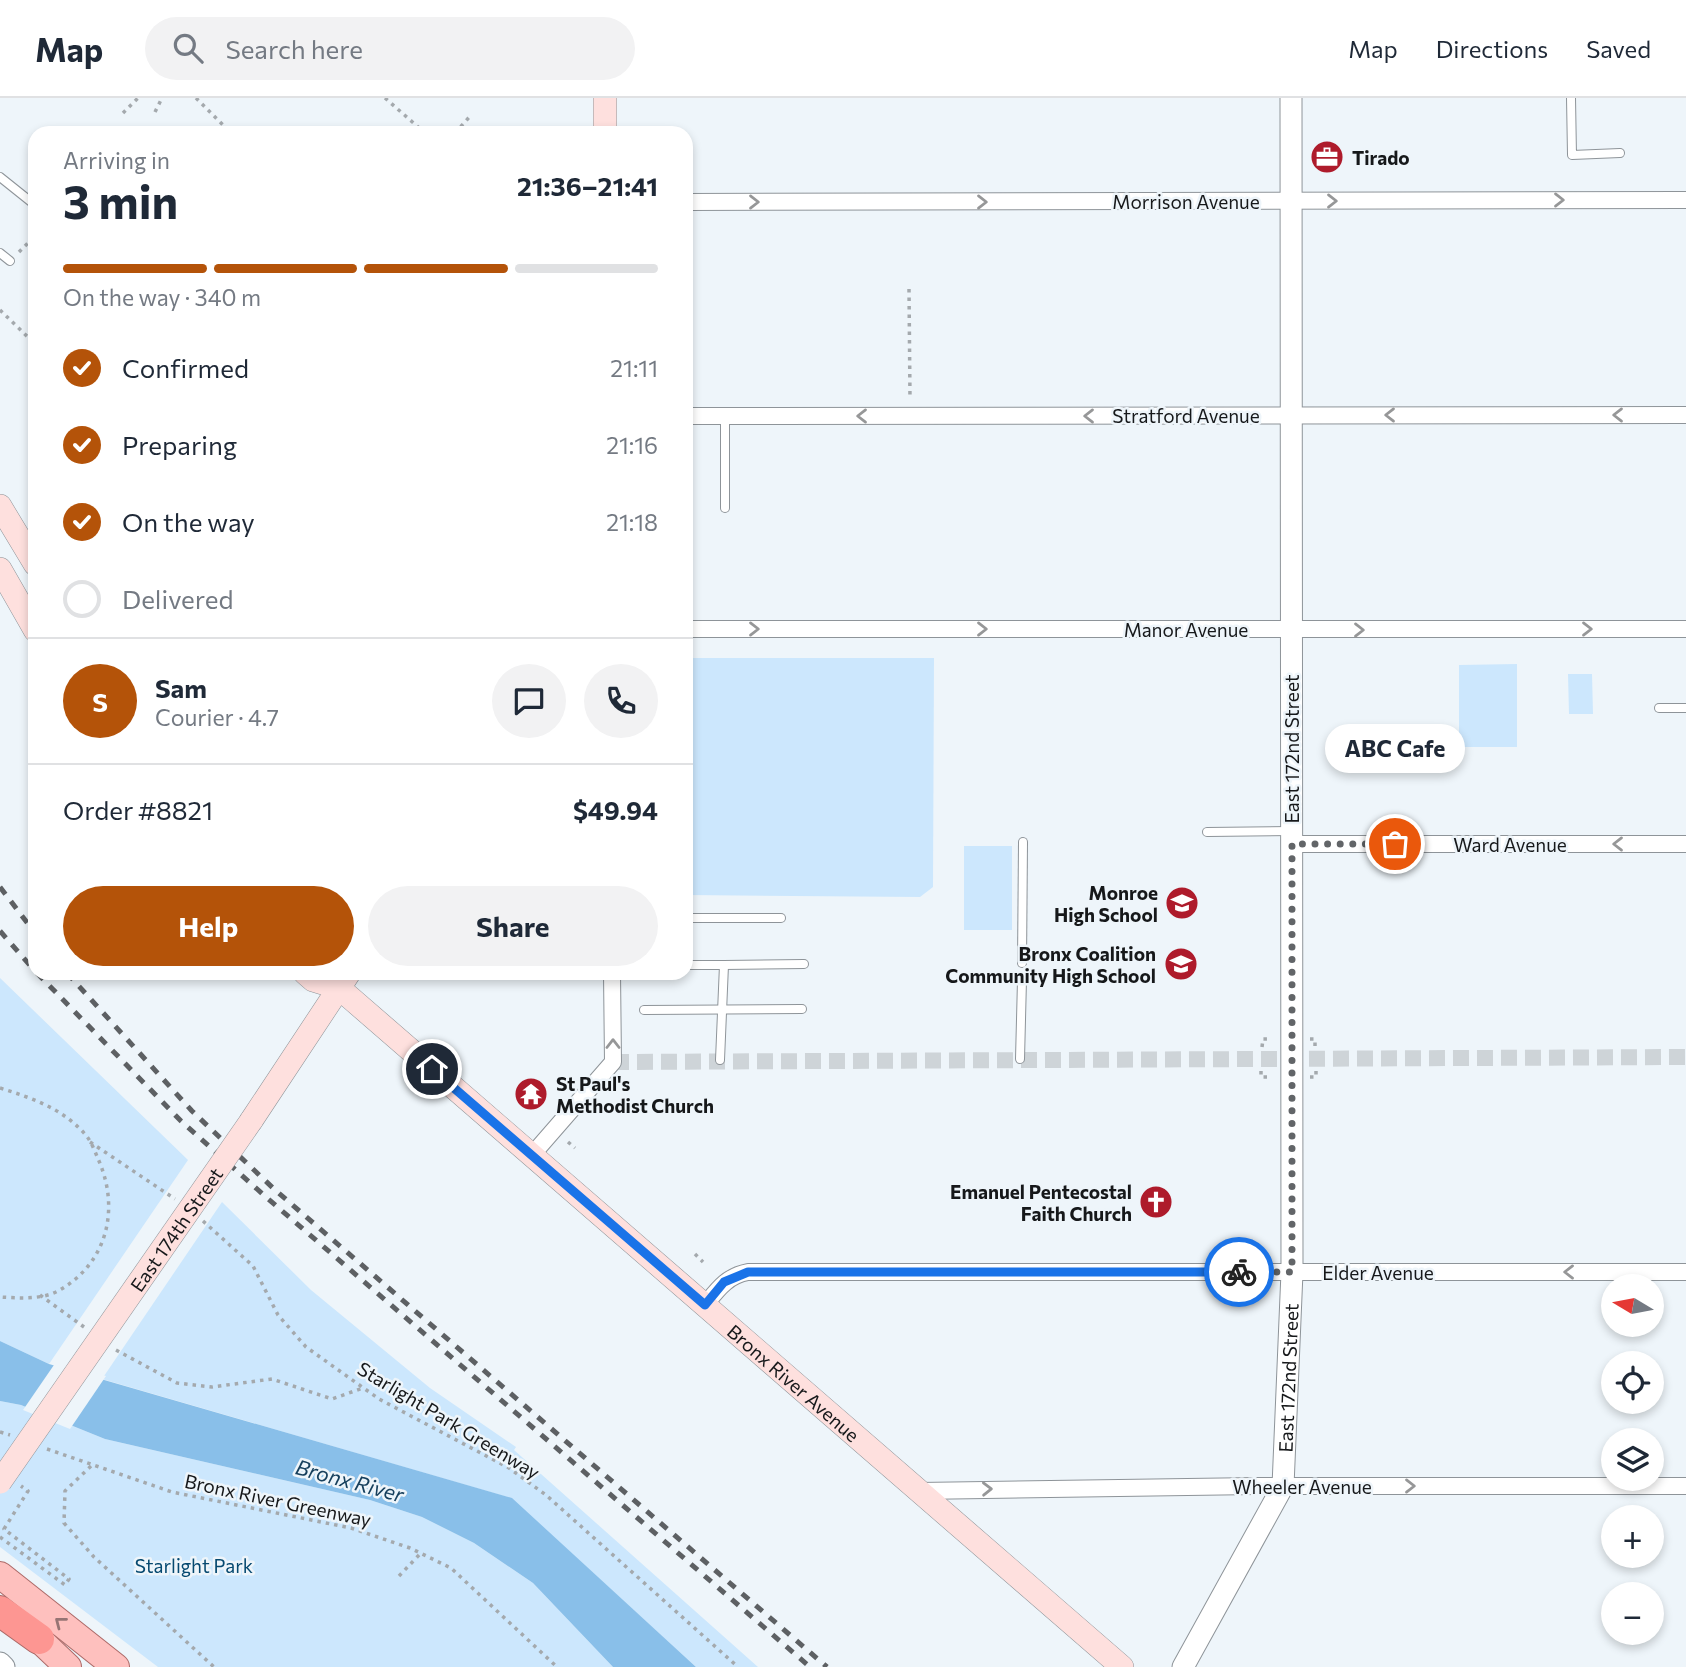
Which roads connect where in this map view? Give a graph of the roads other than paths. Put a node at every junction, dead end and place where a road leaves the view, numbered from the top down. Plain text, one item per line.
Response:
1 (605, 98) edge
2 (1290, 98) edge
3 (1572, 98) edge
4 (605, 126) edge
5 (1620, 153) dead end
6 (0, 177) edge
7 (28, 199) edge
8 (1686, 200) edge
9 (1291, 201) junction
10 (693, 202) edge
11 (0, 253) edge
12 (10, 261) dead end
13 (1291, 415) junction
14 (1686, 415) edge
15 (693, 416) edge
16 (725, 416) junction
17 (0, 506) edge
18 (725, 508) dead end
19 (28, 552) edge
20 (0, 569) edge
21 (28, 618) edge
22 (693, 629) edge
23 (1291, 629) junction
24 (1686, 629) edge
25 (1659, 708) dead end
26 (1686, 708) edge
27 (1207, 832) dead end
28 (1291, 838) junction
29 (1023, 842) dead end
30 (1686, 844) edge
31 (693, 918) edge
32 (781, 918) dead end
33 (1022, 963) dead end
34 (804, 964) dead end
35 (693, 965) edge
36 (724, 965) junction
37 (340, 980) edge
38 (343, 980) edge
39 (612, 980) edge
40 (1022, 980) dead end
41 (802, 1009) dead end
42 (644, 1010) dead end
43 (722, 1011) junction
44 (1020, 1059) dead end
45 (720, 1060) dead end
46 (532, 1155) junction
47 (1292, 1272) junction
48 (1686, 1272) edge
49 (705, 1305) junction
50 (10, 1483) edge
51 (1283, 1486) junction
52 (1686, 1486) edge
53 (919, 1491) junction
54 (0, 1575) edge
55 (0, 1603) edge
56 (0, 1611) edge
57 (39, 1639) junction
58 (0, 1663) edge
59 (4, 1667) edge
60 (68, 1667) edge
61 (116, 1667) edge
62 (1122, 1667) edge
63 (1183, 1667) edge

1 - 4 main road
2 - 9 street, East 172nd Street
3 - 5 lane
6 - 7 lane
9 -> 8 street, Morrison Avenue
10 -> 9 street, Morrison Avenue
9 - 13 street, East 172nd Street
11 - 12 lane
14 -> 13 street, Stratford Avenue
13 -> 16 street, Stratford Avenue
13 - 23 street, East 172nd Street
15 - 16 street, Stratford Avenue
16 - 18 lane
17 - 19 main road
20 - 21 main road
22 -> 23 street, Manor Avenue
23 -> 24 street, Manor Avenue
23 - 28 street, East 172nd Street
25 - 26 lane
27 - 28 lane
30 -> 28 street, Ward Avenue
28 - 47 street, East 172nd Street
29 - 33 lane
31 - 32 lane
34 - 36 lane
35 - 36 lane
36 - 43 lane
37 - 50 main road, East 174th Street, bridge
38 - 46 main road, Bronx River Avenue
46 -> 39 street
40 - 44 lane
41 - 43 lane
42 - 43 lane
43 - 45 lane
46 - 49 main road, Bronx River Avenue
48 -> 47 street, Elder Avenue
47 - 49 street, Elder Avenue
47 - 51 street, East 172nd Street
49 - 53 main road, Bronx River Avenue
51 -> 52 street, Wheeler Avenue
53 -> 51 street, Wheeler Avenue
51 - 63 street, East 172nd Street
53 - 62 main road, Bronx River Avenue
61 -> 54 main road
55 - 57 main road
56 - 57 highway
57 - 60 main road
58 - 59 street

